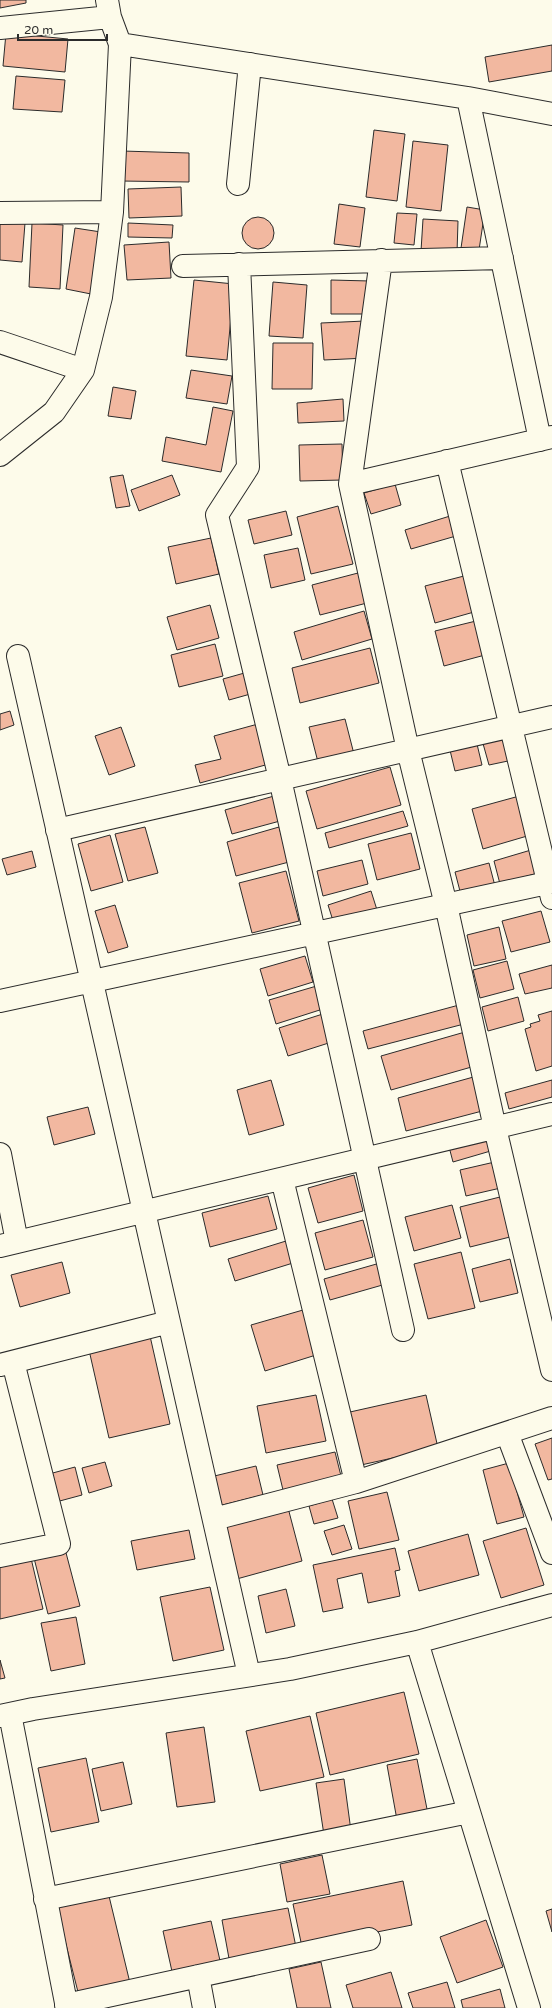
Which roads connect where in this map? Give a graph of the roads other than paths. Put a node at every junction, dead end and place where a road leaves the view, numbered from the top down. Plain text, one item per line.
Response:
1 (109, 9) edge
2 (0, 28) edge
3 (120, 44) junction
4 (250, 64) junction
5 (468, 98) junction
6 (552, 114) edge
7 (238, 184) dead end
8 (112, 212) junction
9 (0, 213) edge
10 (502, 258) junction
11 (381, 260) junction
12 (239, 264) junction
13 (183, 266) dead end
14 (0, 342) edge
15 (83, 370) junction
16 (546, 438) edge
17 (0, 455) edge
18 (447, 461) junction
19 (350, 484) junction
20 (18, 656) dead end
21 (552, 717) edge
22 (511, 726) junction
23 (408, 750) junction
24 (280, 779) junction
25 (57, 830) junction
26 (551, 888) edge
27 (446, 906) junction
28 (314, 934) junction
29 (92, 981) junction
30 (0, 1001) edge
31 (552, 1114) edge
32 (495, 1128) junction
33 (0, 1154) edge
34 (365, 1159) junction
35 (282, 1179) junction
36 (144, 1212) junction
37 (8, 1244) edge
38 (169, 1322) junction
39 (403, 1330) dead end
40 (6, 1363) edge
41 (552, 1370) edge
42 (552, 1418) edge
43 (507, 1433) junction
44 (356, 1482) junction
45 (214, 1519) junction
46 (552, 1553) edge
47 (0, 1556) edge
48 (552, 1605) edge
49 (417, 1642) junction
50 (249, 1675) junction
51 (5, 1715) edge
52 (469, 1812) junction
53 (44, 1899) junction
54 (369, 1939) dead end
55 (198, 1976) junction
56 (66, 2006) edge
57 (204, 2008) edge
58 (529, 2008) edge

1 - 2 street
1 - 3 street
3 - 4 street
3 - 8 street
4 - 5 street
4 - 7 street
5 - 6 street
5 - 10 street
8 - 9 street
8 - 15 street
10 - 11 street
10 - 16 street
11 - 12 street
11 - 19 street
12 - 13 street
12 - 24 street
14 - 15 street
15 - 17 street
16 - 18 street
18 - 19 street
18 - 22 street
19 - 23 street
20 - 25 street
21 - 22 street
22 - 23 street
22 - 26 street
23 - 24 street
23 - 27 street
24 - 25 street
24 - 28 street
25 - 29 street
26 - 27 street
27 - 28 street
27 - 32 street
28 - 29 street
28 - 34 street
29 - 30 street
29 - 36 street
31 - 32 street
32 - 34 street
32 - 41 street
33 - 37 street
34 - 35 street
34 - 39 street
35 - 36 street
35 - 44 street
36 - 37 street
36 - 38 street
38 - 40 street
38 - 45 street
40 - 47 street
42 - 43 street
43 - 44 street
43 - 46 street
44 - 45 street
45 - 50 street
48 - 49 street
49 - 50 street
49 - 52 street
50 - 51 street
51 - 53 street
52 - 53 street
52 - 58 street
53 - 56 street
54 - 55 street
55 - 56 street
55 - 57 street

